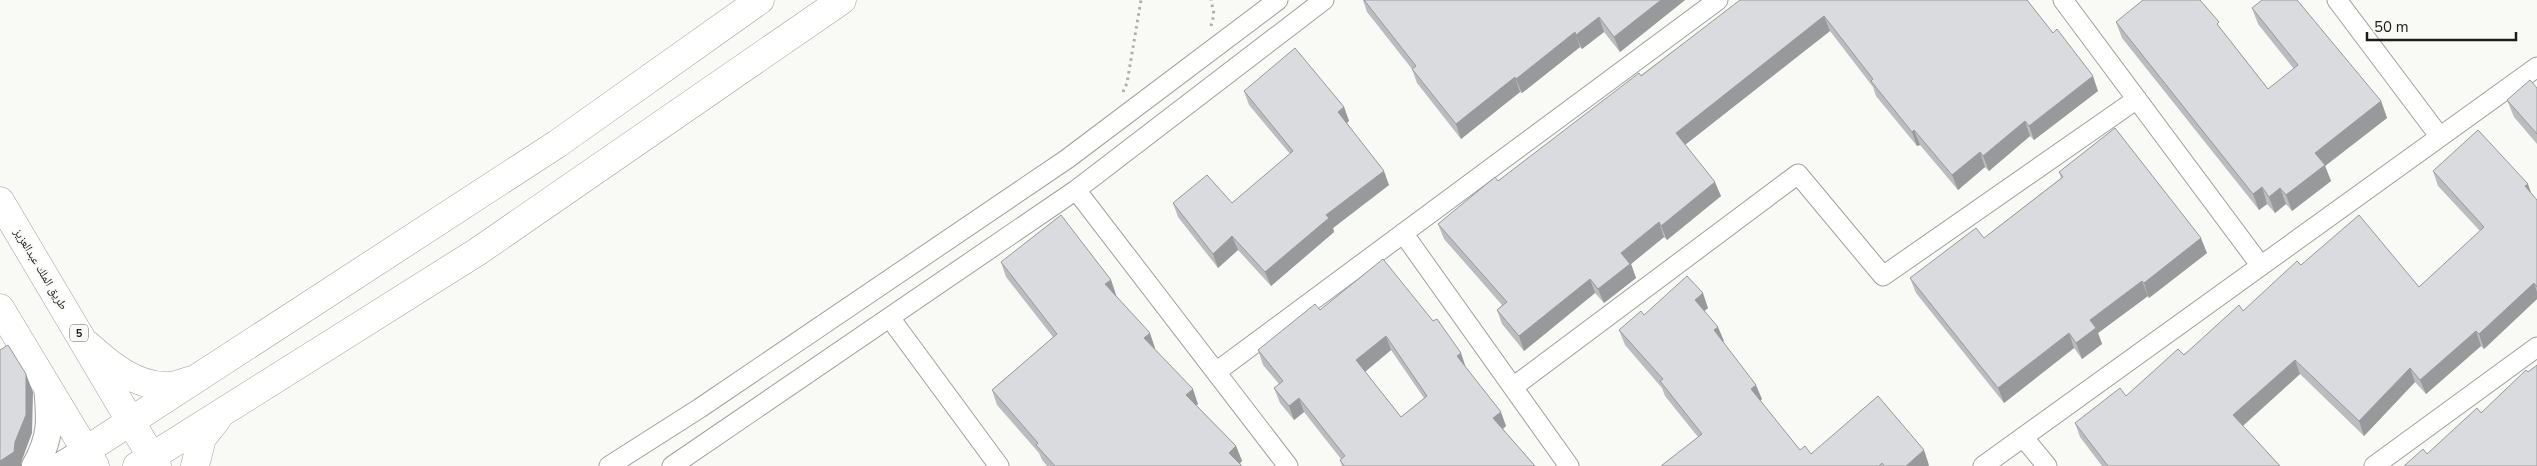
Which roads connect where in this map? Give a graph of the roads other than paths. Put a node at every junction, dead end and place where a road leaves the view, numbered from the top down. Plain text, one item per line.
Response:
1 (760, 0) edge
2 (842, 0) edge
3 (1278, 0) edge
4 (1324, 0) edge
5 (1718, 0) edge
6 (2063, 0) edge
7 (2337, 0) edge
8 (2537, 67) edge
9 (2137, 99) junction
10 (2440, 137) junction
11 (1076, 190) junction
12 (0, 201) edge
13 (1403, 233) junction
14 (2261, 266) junction
15 (0, 308) edge
16 (890, 318) junction
17 (84, 342) junction
18 (2537, 347) edge
19 (1216, 372) junction
20 (200, 378) junction
21 (47, 386) junction
22 (1513, 387) junction
23 (224, 412) junction
24 (132, 422) junction
25 (2023, 437) junction
26 (90, 458) edge
27 (148, 463) edge
28 (36, 466) edge
29 (60, 466) edge
30 (195, 466) edge
31 (609, 466) edge
32 (672, 466) edge
33 (999, 466) edge
34 (1288, 466) edge
35 (1569, 466) edge
36 (1983, 466) edge
37 (2047, 466) edge
38 (2374, 466) edge

1 - 20 main road
2 - 23 main road
3 - 31 street
4 - 11 street
5 - 13 street
6 - 9 street
7 - 10 street
8 - 10 street
9 - 14 street
9 - 22 street
10 - 14 street
11 - 16 street
11 - 19 street
12 - 17 main road, طريق الملك عبدالعزيز / 5
13 - 19 street
13 - 22 street
14 - 25 street
15 - 21 main road
16 - 32 street
16 - 33 street
17 - 20 main road
17 - 24 main road, طريق الملك عبدالعزيز / 5
18 - 38 street
19 - 34 street
20 - 24 main road
21 - 26 main road
21 - 28 main road
22 - 35 street
23 - 27 main road
23 - 30 main road
24 - 26 main road
24 - 27 main road, طريق الملك عبدالعزيز / 5
25 - 36 street
25 - 37 street
26 - 29 main road

